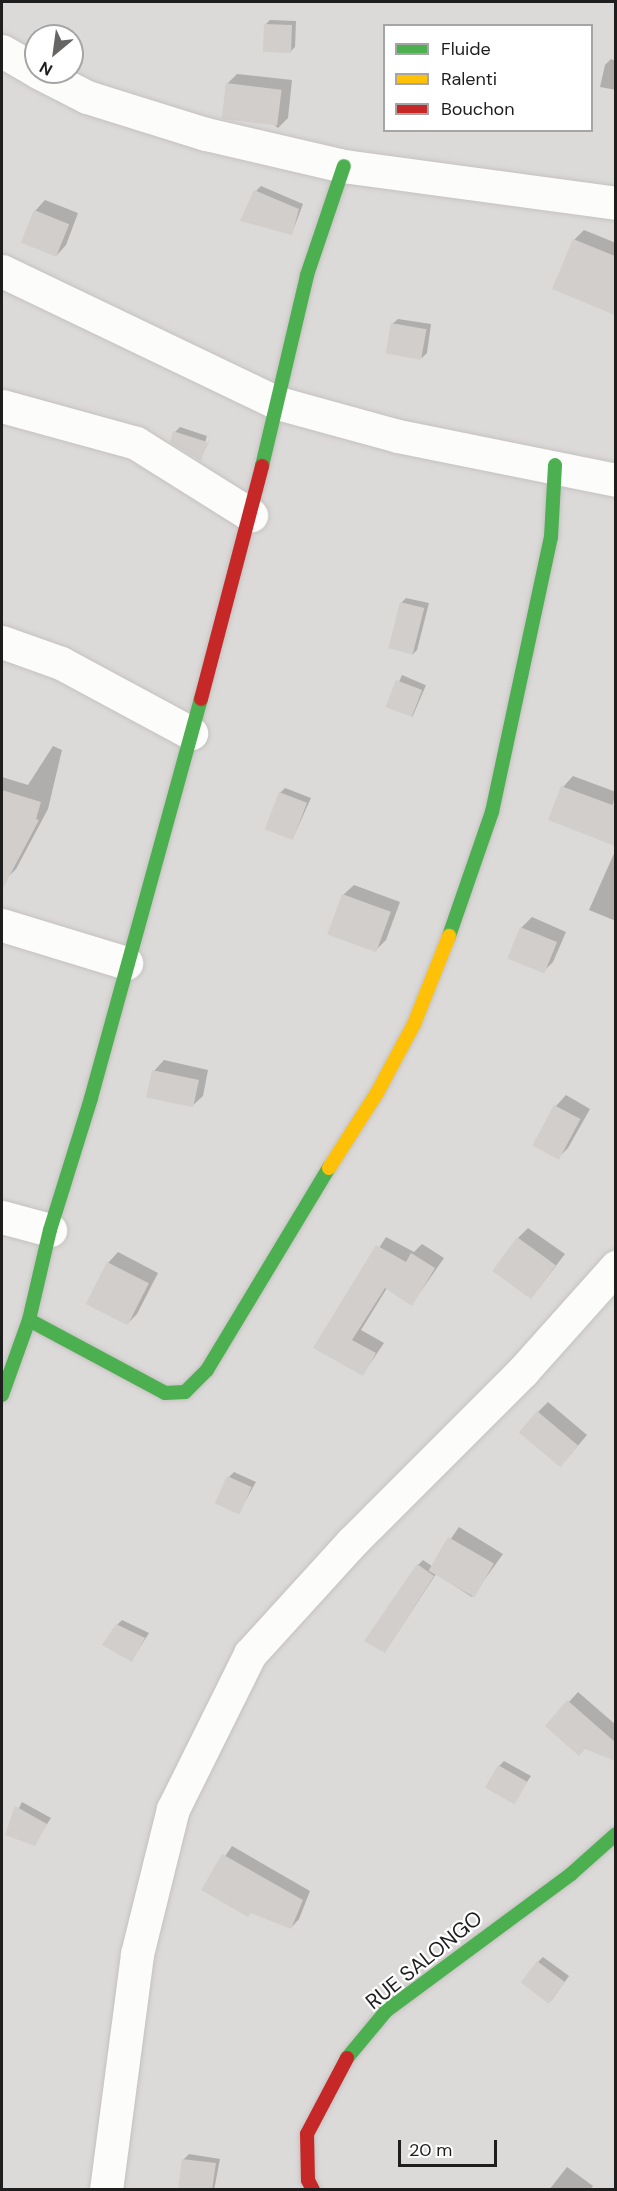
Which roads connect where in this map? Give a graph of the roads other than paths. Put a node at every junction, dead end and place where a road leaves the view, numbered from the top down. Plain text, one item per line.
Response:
1 (2, 51) edge
2 (24, 64) edge
3 (61, 84) edge
4 (344, 166) junction
5 (615, 203) edge
6 (2, 271) edge
7 (278, 404) junction
8 (2, 406) edge
9 (555, 465) junction
10 (615, 480) edge
11 (251, 514) junction
12 (2, 642) edge
13 (191, 733) junction
14 (2, 925) edge
15 (126, 963) junction
16 (2, 1217) edge
17 (50, 1230) junction
18 (615, 1267) edge
19 (29, 1320) junction
20 (2, 1395) edge
21 (615, 1834) edge
22 (106, 2190) edge
23 (313, 2190) edge

1 - 2 street
3 - 4 street
4 - 5 street
4 - 7 street
6 - 7 street
7 - 9 street
7 - 11 street
8 - 11 street
9 - 10 street
9 - 19 street
11 - 13 street
12 - 13 street
13 - 15 street
14 - 15 street
15 - 17 street
16 - 17 street
17 - 19 street
18 - 22 street
19 - 20 street
21 - 23 street, RUE SALONGO

